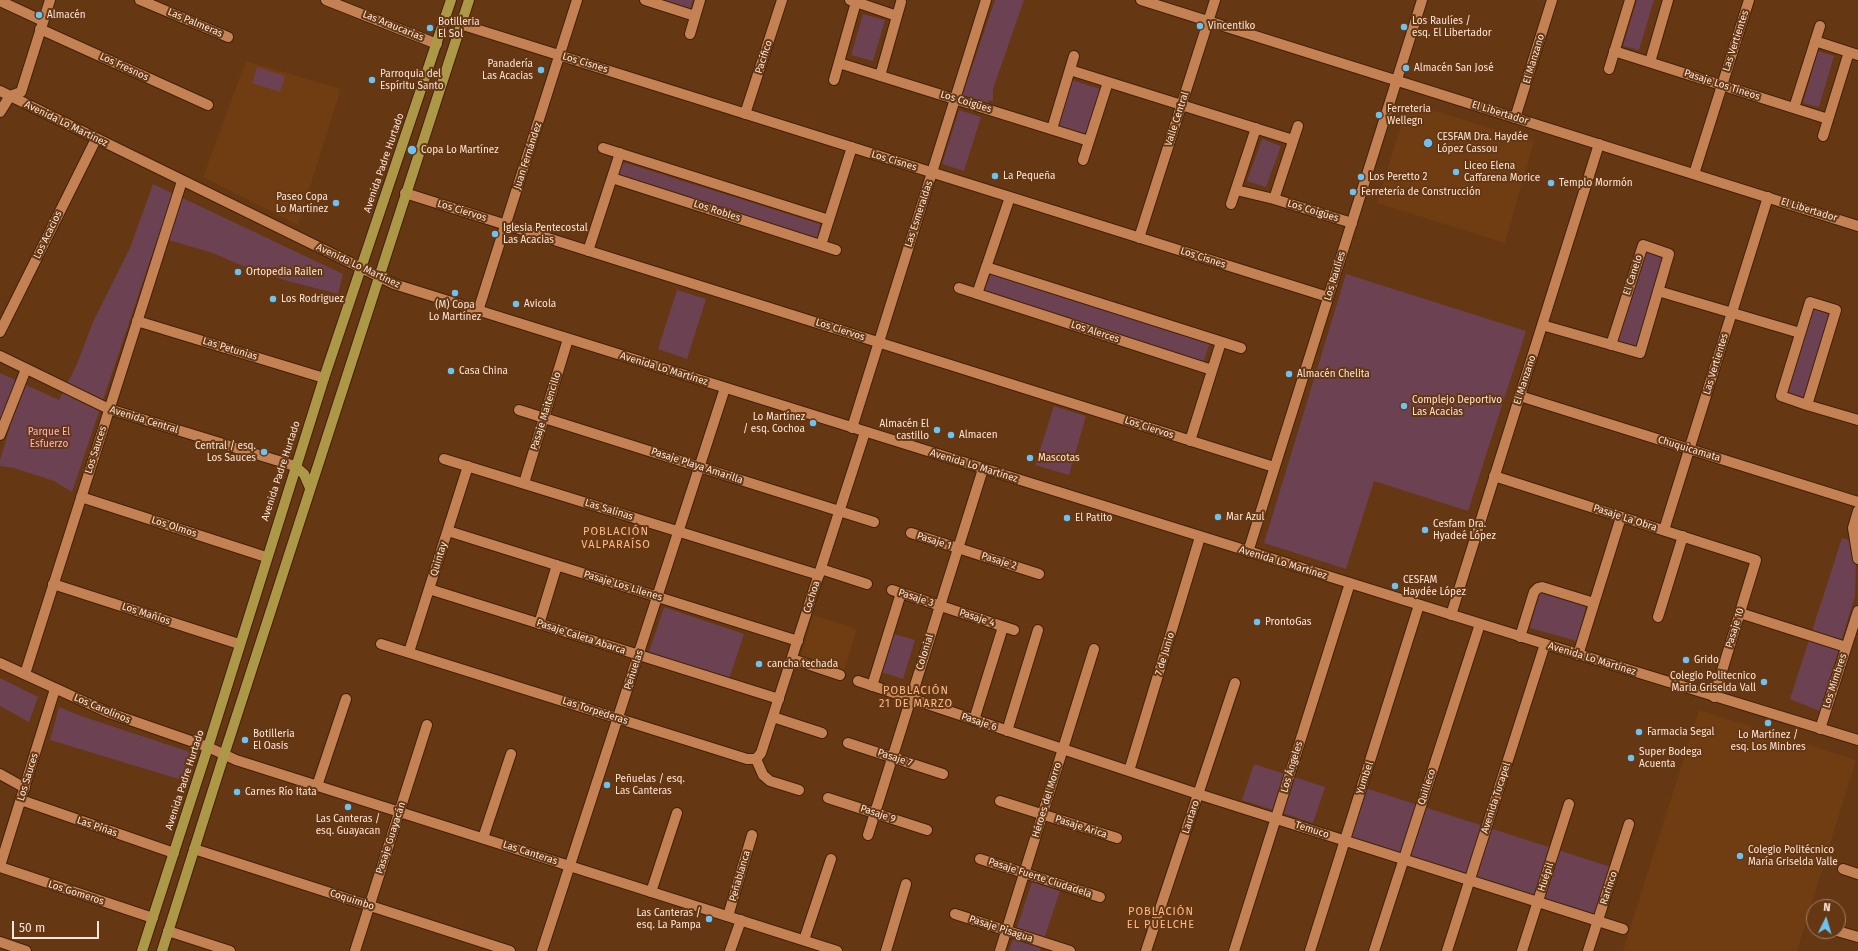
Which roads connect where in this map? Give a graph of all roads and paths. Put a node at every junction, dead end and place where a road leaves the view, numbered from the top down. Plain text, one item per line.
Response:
1 (50, 0) edge
2 (140, 0) edge
3 (326, 0) edge
4 (451, 0) edge
5 (468, 0) edge
6 (577, 0) edge
7 (645, 0) edge
8 (700, 0) edge
9 (782, 0) edge
10 (986, 0) edge
11 (1141, 0) edge
12 (1215, 0) edge
13 (1422, 0) edge
14 (1552, 0) edge
15 (1630, 0) edge
16 (1668, 0) edge
17 (1749, 0) edge
18 (0, 1) edge
19 (853, 1) edge
20 (656, 2) edge
21 (901, 2) dead end
22 (695, 16) junction
23 (897, 16) junction
24 (1208, 21) junction
25 (460, 24) junction
26 (42, 25) junction
27 (1820, 26) dead end
28 (690, 34) dead end
29 (228, 37) dead end
30 (1815, 41) junction
31 (437, 44) junction
32 (1614, 51) junction
33 (1854, 53) edge
34 (560, 55) junction
35 (1074, 56) dead end
36 (1650, 62) junction
37 (839, 63) junction
38 (1609, 69) dead end
39 (1070, 70) junction
40 (880, 76) junction
41 (834, 80) dead end
42 (1397, 80) junction
43 (1108, 82) junction
44 (1722, 85) junction
45 (0, 91) edge
46 (10, 96) junction
47 (955, 99) junction
48 (208, 105) dead end
49 (1182, 106) junction
50 (1794, 108) junction
51 (0, 112) edge
52 (746, 114) junction
53 (1516, 118) junction
54 (1828, 119) junction
55 (1298, 126) dead end
56 (1256, 128) junction
57 (1052, 129) junction
58 (1823, 136) dead end
59 (96, 139) junction
60 (1293, 140) junction
61 (1089, 141) junction
62 (1600, 144) junction
63 (852, 147) junction
64 (603, 148) dead end
65 (620, 153) junction
66 (1084, 160) dead end
67 (932, 172) junction
68 (1694, 174) junction
69 (612, 178) junction
70 (182, 181) junction
71 (1236, 190) junction
72 (406, 193) junction
73 (1010, 197) junction
74 (1768, 197) junction
75 (1274, 200) junction
76 (1231, 204) dead end
77 (829, 220) junction
78 (1352, 223) junction
79 (506, 225) junction
80 (1858, 226) edge
81 (1140, 238) junction
82 (821, 245) junction
83 (836, 250) dead end
84 (588, 251) junction
85 (986, 266) junction
86 (360, 269) junction
87 (379, 277) junction
88 (960, 288) dead end
89 (1658, 291) junction
90 (977, 294) junction
91 (1328, 297) junction
92 (478, 311) junction
93 (1732, 313) junction
94 (137, 321) junction
95 (1542, 325) junction
96 (0, 332) edge
97 (1800, 333) junction
98 (568, 339) junction
99 (878, 342) junction
100 (1221, 342) junction
101 (1611, 344) junction
102 (1241, 348) dead end
103 (0, 356) edge
104 (26, 369) junction
105 (1212, 370) junction
106 (324, 378) junction
107 (725, 388) junction
108 (1520, 396) junction
109 (1807, 404) junction
110 (109, 409) junction
111 (519, 410) dead end
112 (544, 418) junction
113 (1858, 420) edge
114 (852, 428) junction
115 (865, 432) junction
116 (0, 434) edge
117 (1190, 441) junction
118 (1689, 449) junction
119 (444, 459) dead end
120 (295, 466) junction
121 (468, 466) junction
122 (700, 467) junction
123 (1274, 467) junction
124 (983, 469) junction
125 (1494, 476) junction
126 (524, 483) junction
127 (310, 488) junction
128 (81, 497) junction
129 (1858, 502) edge
130 (840, 511) junction
131 (1858, 511) edge
132 (1621, 517) junction
133 (874, 522) dead end
134 (448, 530) junction
135 (1664, 530) junction
136 (679, 531) junction
137 (911, 533) dead end
138 (1683, 536) junction
139 (1200, 537) junction
140 (958, 548) junction
141 (1248, 552) junction
142 (266, 557) junction
143 (1858, 559) edge
144 (1756, 560) joint
145 (557, 565) junction
146 (820, 572) junction
147 (1039, 574) dead end
148 (1350, 583) junction
149 (54, 584) junction
150 (867, 584) dead end
151 (429, 589) junction
152 (657, 596) junction
153 (1594, 603) junction
154 (1419, 605) junction
155 (940, 606) junction
156 (1858, 611) edge
157 (1740, 613) junction
158 (1450, 615) junction
159 (1658, 617) dead end
160 (539, 624) junction
161 (1480, 624) junction
162 (1003, 627) junction
163 (1014, 630) dead end
164 (1038, 630) dead end
165 (1520, 637) junction
166 (798, 640) junction
167 (239, 644) junction
168 (381, 644) dead end
169 (1546, 644) junction
170 (1846, 647) junction
171 (1094, 649) dead end
172 (409, 652) junction
173 (1578, 654) junction
174 (638, 655) junction
175 (792, 659) junction
176 (0, 663) edge
177 (25, 674) junction
178 (840, 675) dead end
179 (858, 681) dead end
180 (1235, 683) dead end
181 (872, 686) junction
182 (55, 689) junction
183 (1714, 697) junction
184 (346, 699) dead end
185 (779, 699) junction
186 (910, 699) junction
187 (773, 717) junction
188 (618, 719) junction
189 (974, 720) junction
190 (427, 725) dead end
191 (1820, 729) junction
192 (1004, 730) junction
193 (822, 733) dead end
194 (1858, 740) edge
195 (848, 743) dead end
196 (208, 747) junction
197 (1063, 749) junction
198 (511, 754) dead end
199 (224, 755) junction
200 (892, 757) junction
201 (756, 760) junction
202 (1129, 771) junction
203 (0, 774) edge
204 (943, 774) dead end
205 (317, 786) junction
206 (25, 788) junction
207 (798, 790) dead end
208 (1198, 794) junction
209 (828, 798) dead end
210 (21, 800) junction
211 (1000, 801) dead end
212 (1569, 804) dead end
213 (399, 812) junction
214 (874, 813) junction
215 (677, 814) dead end
216 (1043, 814) junction
217 (1276, 819) junction
218 (1629, 824) dead end
219 (927, 830) dead end
220 (752, 835) dead end
221 (868, 835) dead end
222 (483, 838) junction
223 (1117, 838) dead end
224 (1345, 840) junction
225 (194, 849) junction
226 (2, 850) edge
227 (174, 853) junction
228 (831, 859) dead end
229 (980, 859) dead end
230 (1403, 859) junction
231 (570, 866) junction
232 (0, 867) edge
233 (1843, 869) dead end
234 (1024, 873) junction
235 (1858, 874) edge
236 (1470, 880) junction
237 (906, 884) dead end
238 (650, 892) junction
239 (1100, 897) dead end
240 (1538, 902) junction
241 (369, 906) junction
242 (955, 914) dead end
243 (728, 916) junction
244 (153, 918) junction
245 (741, 920) junction
246 (1598, 921) junction
247 (1623, 929) dead end
248 (1007, 930) junction
249 (168, 931) junction
250 (1846, 934) edge
251 (1858, 938) edge
252 (804, 940) junction
253 (0, 942) edge
254 (26, 951) edge
255 (142, 951) edge
256 (162, 951) edge
257 (230, 951) edge
258 (355, 951) edge
259 (510, 951) edge
260 (542, 951) edge
261 (730, 951) edge
262 (837, 951) edge
263 (886, 951) edge
264 (1000, 951) edge
265 (1070, 951) edge
266 (1146, 951) edge
267 (1234, 951) edge
268 (1310, 951) edge
269 (1374, 951) edge
270 (1447, 951) edge
271 (1522, 951) edge
272 (1588, 951) edge

1 - 26 street
2 - 29 street, Las Palmeras
3 - 31 street, Las Araucarias
4 - 31 main road, Avenida Padre Hurtado
5 - 25 main road
6 - 34 street, Juan Fernández
7 - 20 street
8 - 22 street
9 - 52 street, Pacífico
10 - 47 street, Las Esmeraldas
11 - 24 street, El Libertador
12 - 24 street, Valle Central
13 - 42 street, Los Raulíes
14 - 53 street, El Manzano
15 - 32 street
16 - 36 street
17 - 44 street, Las Vertientes
18 - 26 street, Los Fresnos
19 - 23 street
19 - 37 street
20 - 22 street
21 - 23 street
22 - 28 street
23 - 40 street
24 - 42 street, El Libertador
24 - 49 street, Valle Central
25 - 34 street, Los Cisnes
25 - 72 main road
26 - 46 street
26 - 48 street, Los Fresnos
27 - 30 street
30 - 33 street
30 - 50 street
31 - 86 main road, Avenida Padre Hurtado
32 - 36 street, Pasaje Los Tineos
32 - 38 street
33 - 54 street
34 - 52 street, Los Cisnes
34 - 79 street, Juan Fernández
35 - 39 street
36 - 44 street, Pasaje Los Tineos
37 - 40 street, Los Coigües
37 - 41 street
39 - 43 street
39 - 57 street
40 - 47 street, Los Coigües
42 - 53 street, El Libertador
42 - 78 street, Los Raulíes
43 - 49 street
43 - 61 street
44 - 50 street, Pasaje Los Tineos
44 - 68 street, Las Vertientes
45 - 46 street, Avenida Lo Martínez
46 - 51 street
46 - 59 street, Avenida Lo Martínez
47 - 57 street, Los Coigües
47 - 67 street, Las Esmeraldas
49 - 56 street
49 - 81 street, Valle Central
50 - 54 street, Pasaje Los Tineos
52 - 63 street, Los Cisnes
53 - 62 street, El Libertador
54 - 58 street
55 - 60 street, Los Coigües
56 - 60 street
56 - 71 street
57 - 61 street, Los Coigües
59 - 70 street, Avenida Lo Martínez
59 - 96 street, Los Acacios
60 - 75 street, Los Coigües
61 - 66 street
62 - 68 street, El Libertador
62 - 95 street, El Manzano
63 - 67 street, Los Cisnes
63 - 77 street
64 - 65 street
65 - 69 street
65 - 77 street
67 - 73 street, Los Cisnes
67 - 99 street, Las Esmeraldas
68 - 74 street, El Libertador
69 - 82 street, Los Robles
69 - 84 street
70 - 86 street, Avenida Lo Martínez
70 - 94 street, Los Sauces
71 - 75 street, Los Coigües
71 - 76 street
72 - 79 street, Los Ciervos
72 - 87 main road
73 - 81 street, Los Cisnes
73 - 85 street
74 - 80 street, El Libertador
74 - 93 street, Las Vertientes
75 - 78 street, Los Coigües
77 - 82 street
78 - 91 street, Los Raulíes
79 - 84 street, Los Ciervos
79 - 92 street, Juan Fernández
81 - 91 street, Los Cisnes
82 - 83 street, Los Robles
84 - 99 street, Los Ciervos
85 - 90 street
85 - 100 street
86 - 87 street, Avenida Lo Martínez
86 - 106 main road, Avenida Padre Hurtado
87 - 92 street, Avenida Lo Martínez
87 - 127 main road
88 - 90 street, Los Alerces
89 - 93 street
89 - 101 street, El Canelo
89 - 101 street, El Canelo
90 - 105 street, Los Alerces
91 - 123 street, Los Raulíes
92 - 98 street, Avenida Lo Martínez
93 - 97 street
93 - 118 street, Las Vertientes
94 - 106 street, Las Petunias
94 - 110 street, Los Sauces
95 - 101 street, El Canelo
95 - 108 street, El Manzano
97 - 109 street
97 - 109 street
98 - 107 street, Avenida Lo Martínez
98 - 112 street, Pasaje Maitencillo
99 - 114 street, Las Esmeraldas
99 - 117 street, Los Ciervos
100 - 102 street
100 - 105 street
103 - 104 street, Avenida Central
104 - 110 street, Avenida Central
104 - 116 street
105 - 117 street
106 - 120 main road, Avenida Padre Hurtado
107 - 114 street, Avenida Lo Martínez
107 - 122 street, Peñuelas
108 - 118 street, Chuquicamata
108 - 125 street, El Manzano
109 - 113 street
110 - 120 street, Avenida Central
110 - 128 street, Los Sauces
111 - 112 street, Pasaje Playa Amarilla
112 - 122 street, Pasaje Playa Amarilla
112 - 126 street, Pasaje Maitencillo
114 - 115 street, Avenida Lo Martínez
115 - 124 street, Avenida Lo Martínez
115 - 130 street, Cochoa
117 - 123 street, Los Ciervos
118 - 129 street, Chuquicamata
118 - 135 street, Las Vertientes
119 - 121 street, Las Salinas
120 - 127 main road
120 - 142 main road, Avenida Padre Hurtado
121 - 126 street, Las Salinas
121 - 134 street, Quintay
122 - 130 street, Pasaje Playa Amarilla
122 - 136 street, Peñuelas
123 - 141 street, Los Raulíes
124 - 139 street, Avenida Lo Martínez
124 - 140 street, Colonial
125 - 132 street, Pasaje La Obra
125 - 158 street, El Manzano
126 - 136 street, Las Salinas
127 - 199 main road
128 - 142 street, Los Olmos
128 - 149 street, Los Sauces
130 - 133 street, Pasaje Playa Amarilla
130 - 146 street, Cochoa
131 - 143 street
132 - 135 street, Pasaje La Obra
132 - 153 street
134 - 145 street, Pasaje Los Lilenes
134 - 151 street, Quintay
135 - 138 street, Pasaje La Obra
136 - 146 street, Las Salinas
136 - 152 street, Peñuelas
137 - 140 street, Pasaje 1
138 - 144 street, Pasaje La Obra
138 - 159 street
139 - 141 street, Avenida Lo Martínez
139 - 202 street, 7 de Junio
140 - 147 street, Pasaje 2
140 - 155 street, Colonial
141 - 148 street, Avenida Lo Martínez
142 - 167 main road, Avenida Padre Hurtado
144 - 157 street, Pasaje 10
145 - 152 street, Pasaje Los Lilenes
145 - 160 street
146 - 150 street, Las Salinas
146 - 166 street, Cochoa
148 - 154 street, Avenida Lo Martínez
148 - 217 street, Los Ángeles
149 - 167 street, Los Mañíos
149 - 177 street, Los Sauces
151 - 160 street, Pasaje Caleta Abarca
151 - 172 street, Quintay
152 - 166 street, Pasaje Los Lilenes
152 - 174 street, Peñuelas
153 - 165 street
153 - 173 street
154 - 158 street, Avenida Lo Martínez
154 - 224 street, Yumbel
155 - 162 street, Pasaje 4
155 - 181 street, Pasaje 3
155 - 186 street, Colonial
156 - 170 street, Los Mimbres
157 - 170 street
157 - 183 street, Pasaje 10
158 - 161 street, Avenida Lo Martínez
160 - 174 street, Pasaje Caleta Abarca
161 - 165 street, Avenida Lo Martínez
161 - 230 street, Quilleco
162 - 163 street, Pasaje 4
162 - 189 street
164 - 192 street
165 - 169 street, Avenida Lo Martínez
166 - 175 street, Cochoa
167 - 196 main road, Avenida Padre Hurtado
168 - 172 street, Las Torpederas
169 - 173 street, Avenida Lo Martínez
169 - 236 street, Avenida Tucapel
170 - 191 street, Los Mimbres
171 - 197 street, Héroes del Morro
172 - 188 street, Las Torpederas
173 - 183 street, Avenida Lo Martínez
174 - 185 street, Pasaje Caleta Abarca
174 - 188 street, Peñuelas
175 - 178 street
175 - 185 street, Cochoa
176 - 177 street, Los Carolinos
177 - 182 street, Los Carolinos
179 - 181 street, Pasaje 6
180 - 208 street, Lautaro
181 - 186 street, Pasaje 6
182 - 196 street, Los Carolinos
182 - 206 street, Los Sauces
183 - 191 street, Avenida Lo Martínez
184 - 205 street
185 - 187 street, Cochoa
186 - 189 street, Pasaje 6
186 - 200 street, Colonial
187 - 193 street
187 - 201 street, Cochoa
188 - 201 street, Las Torpederas
188 - 231 street, Peñuelas
189 - 192 street, Pasaje 6
190 - 213 street, Pasaje Guayacán
191 - 194 street, Avenida Lo Martínez
192 - 197 street, Temuco
195 - 200 street, Pasaje 7
196 - 199 street, Los Carolinos
196 - 227 main road, Avenida Padre Hurtado
197 - 202 street, Temuco
197 - 216 street, Héroes del Morro
198 - 222 street
199 - 205 street, Las Canteras
199 - 225 main road
200 - 204 street, Pasaje 7
200 - 214 street, Colonial
201 - 207 street
202 - 208 street, Temuco
203 - 206 street
205 - 213 street, Las Canteras
206 - 210 street, Los Sauces
208 - 217 street, Temuco
208 - 266 street, Lautaro
209 - 214 street, Pasaje 9
210 - 226 street, Los Sauces
210 - 227 street, Las Piñas
211 - 216 street, Pasaje Arica
212 - 240 street, Huépil
213 - 222 street, Las Canteras
213 - 241 street, Pasaje Guayacán
214 - 219 street, Pasaje 9
214 - 221 street, Colonial
215 - 238 street
216 - 223 street, Pasaje Arica
216 - 234 street, Héroes del Morro
217 - 224 street, Temuco
217 - 267 street, Los Ángeles
218 - 246 street, Rarinco
220 - 243 street, Peñablanca
222 - 231 street, Las Canteras
224 - 230 street, Temuco
224 - 268 street, Yumbel
225 - 241 street, Coquimbo
225 - 249 main road
226 - 232 street, Los Sauces
227 - 244 main road, Avenida Padre Hurtado
228 - 252 street
229 - 234 street, Pasaje Fuerte Ciudadela
230 - 236 street, Temuco
230 - 269 street, Quilleco
231 - 238 street, Las Canteras
231 - 260 street, Peñuelas
232 - 244 street, Los Gomeros
233 - 235 street
234 - 239 street, Pasaje Fuerte Ciudadela
234 - 248 street, Héroes del Morro
236 - 240 street, Temuco
236 - 270 street, Avenida Tucapel
237 - 263 street
238 - 243 street, Las Canteras
240 - 246 street, Temuco
240 - 271 street, Huépil
241 - 258 street, Pasaje Guayacán
241 - 259 street, Coquimbo
242 - 248 street, Pasaje Pisagua
243 - 245 street, Las Canteras
244 - 255 main road, Avenida Padre Hurtado
245 - 252 street, Las Canteras
245 - 261 street
246 - 247 street, Temuco
246 - 272 street, Rarinco
248 - 264 street, Héroes del Morro
248 - 265 street, Pasaje Pisagua
249 - 256 main road
249 - 257 street
250 - 251 street
252 - 262 street, Las Canteras
253 - 254 street

